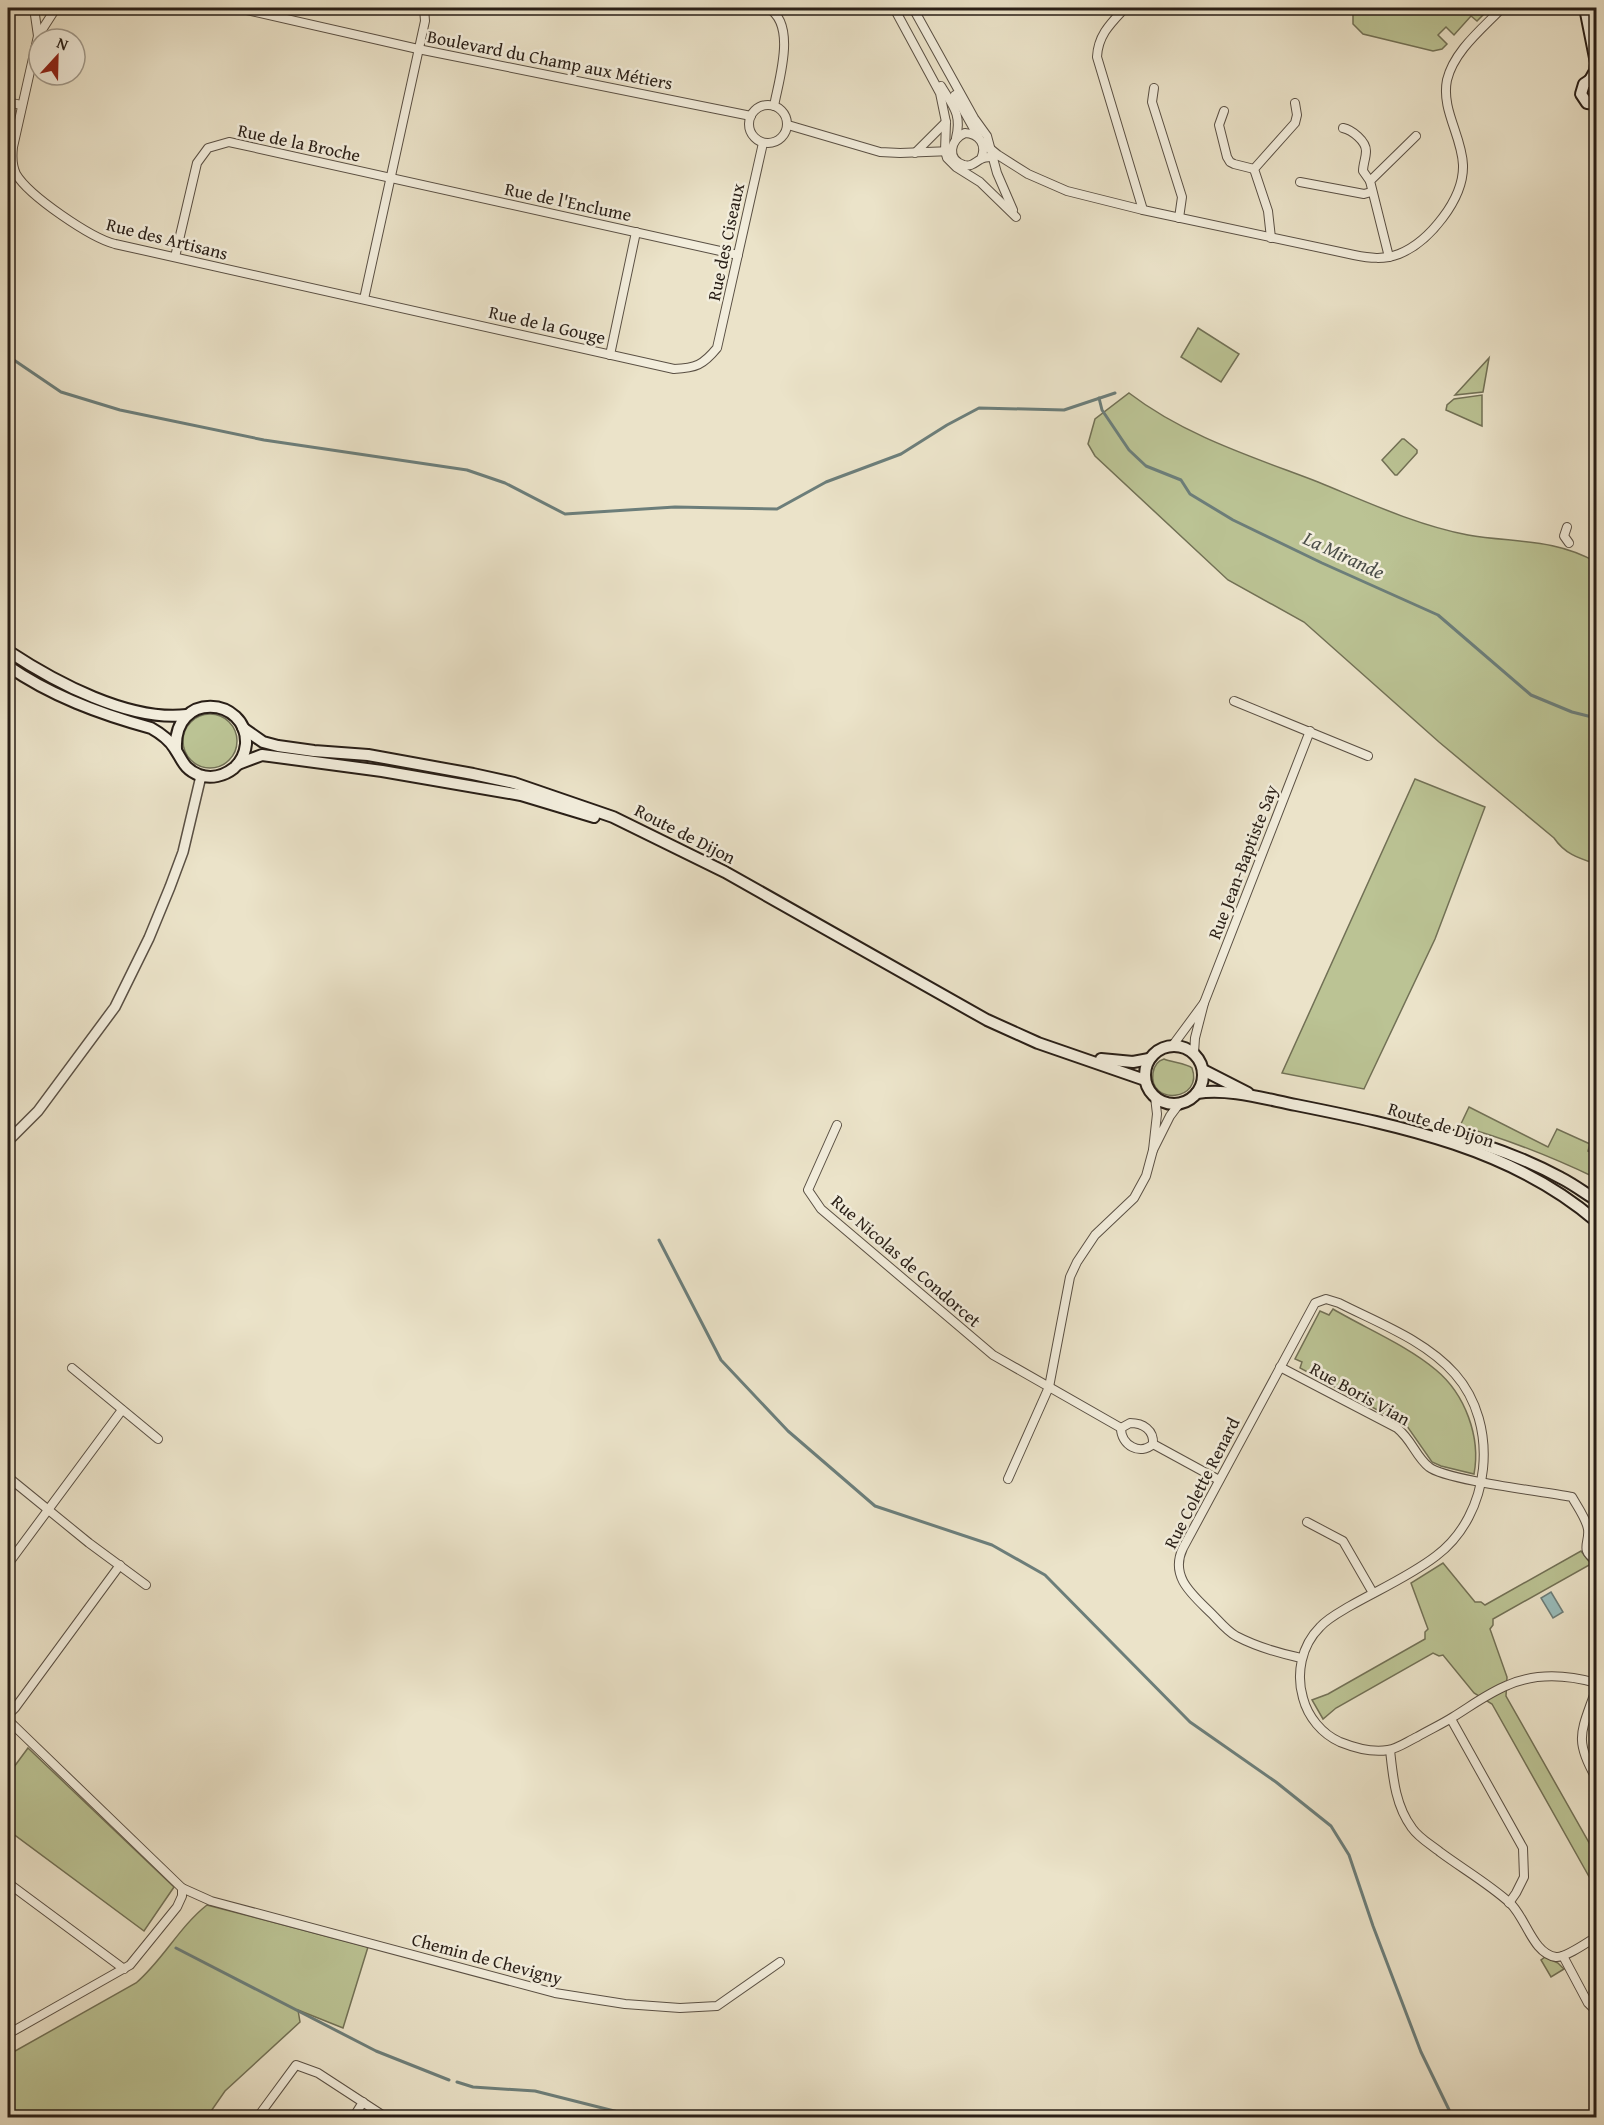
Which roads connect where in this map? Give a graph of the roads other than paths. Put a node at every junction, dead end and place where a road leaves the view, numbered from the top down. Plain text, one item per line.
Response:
1 (34, 8) edge
2 (56, 8) edge
3 (238, 8) edge
4 (424, 8) edge
5 (768, 8) edge
6 (894, 8) edge
7 (900, 8) edge
8 (907, 8) edge
9 (913, 8) edge
10 (1125, 8) edge
11 (1502, 8) edge
12 (1585, 8) edge
13 (1594, 8) edge
14 (1596, 23) edge
15 (37, 27) edge
16 (44, 27) edge
17 (418, 49) junction
18 (1593, 80) edge
19 (27, 81) edge
20 (1155, 88) dead end
21 (8, 102) edge
22 (1295, 103) dead end
23 (21, 105) junction
24 (774, 106) junction
25 (1595, 106) edge
26 (1224, 111) dead end
27 (751, 116) junction
28 (946, 122) junction
29 (788, 125) junction
30 (1343, 128) dead end
31 (1416, 136) dead end
32 (956, 138) junction
33 (981, 140) junction
34 (763, 143) junction
35 (949, 151) junction
36 (915, 153) junction
37 (994, 154) junction
38 (981, 159) junction
39 (1254, 169) junction
40 (391, 178) junction
41 (1370, 181) junction
42 (1300, 182) dead end
43 (1371, 192) junction
44 (1143, 210) junction
45 (1179, 218) junction
46 (636, 232) junction
47 (1271, 238) junction
48 (738, 255) junction
49 (175, 257) junction
50 (1389, 257) junction
51 (364, 299) junction
52 (717, 348) joint
53 (610, 355) junction
54 (1567, 527) dead end
55 (1569, 543) dead end
56 (8, 651) edge
57 (8, 666) edge
58 (1234, 701) dead end
59 (187, 715) junction
60 (243, 728) junction
61 (1310, 731) junction
62 (176, 749) junction
63 (1368, 756) dead end
64 (238, 764) junction
65 (201, 776) junction
66 (654, 837) junction
67 (1204, 1003) junction
68 (1173, 1045) junction
69 (1194, 1053) junction
70 (1083, 1057) junction
71 (1149, 1059) junction
72 (1203, 1070) junction
73 (1145, 1080) junction
74 (1197, 1093) junction
75 (1155, 1097) junction
76 (1260, 1098) junction
77 (1179, 1104) junction
78 (1375, 1121) junction
79 (837, 1125) dead end
80 (8, 1141) edge
81 (1153, 1150) junction
82 (1596, 1200) edge
83 (1596, 1221) edge
84 (1280, 1367) junction
85 (72, 1368) dead end
86 (1049, 1387) junction
87 (122, 1410) junction
88 (1121, 1428) junction
89 (158, 1439) dead end
90 (1153, 1444) junction
91 (8, 1477) edge
92 (1008, 1479) dead end
93 (1219, 1480) junction
94 (1482, 1481) junction
95 (48, 1510) junction
96 (1307, 1522) dead end
97 (1596, 1560) edge
98 (8, 1564) edge
99 (120, 1565) junction
100 (146, 1585) dead end
101 (1373, 1593) junction
102 (1301, 1658) junction
103 (1596, 1683) edge
104 (1596, 1689) edge
105 (8, 1718) edge
106 (1451, 1719) junction
107 (1390, 1750) junction
108 (1596, 1778) edge
109 (8, 1882) edge
110 (182, 1888) junction
111 (1509, 1903) junction
112 (1596, 1937) edge
113 (1563, 1956) junction
114 (780, 1962) dead end
115 (124, 1969) junction
116 (1596, 2011) edge
117 (8, 2034) edge
118 (363, 2102) junction
119 (257, 2118) edge
120 (353, 2118) edge
121 (387, 2118) edge

1 - 15 street, Rue des Artisans
2 - 16 street, Rue des Artisans
3 - 17 street, Boulevard du Champ aux Métiers
4 - 17 street
5 - 24 street
6 - 28 street
7 - 32 street
8 - 33 street
9 - 37 street
10 - 44 street
11 - 50 street
12 - 18 main road
13 - 14 main road
17 - 27 street, Boulevard du Champ aux Métiers
17 - 40 street
18 - 25 main road
19 - 23 street, Rue des Artisans
20 - 45 street
21 - 23 street
22 - 39 street
23 - 49 street, Rue des Artisans
24 - 27 street
24 - 29 street
26 - 39 street
27 - 34 street
28 - 35 street
28 - 36 street
29 - 34 street
29 - 36 street
30 - 41 street
31 - 41 street
32 - 33 street
32 - 35 street
33 - 37 street
33 - 38 street
34 - 48 street, Rue des Ciseaux
35 - 36 street
35 - 37 street
35 - 38 street
37 - 38 street
37 - 44 street
39 - 47 street
40 - 46 street, Rue de l'Enclume
40 - 49 street, Rue de la Broche
40 - 51 street
41 - 43 street
42 - 43 street
43 - 50 street
44 - 45 street
45 - 47 street
46 - 48 street, Rue de l'Enclume
46 - 53 street
47 - 50 street
48 - 52 street, Rue des Ciseaux
49 - 51 street, Rue des Artisans
51 - 53 street, Rue de la Gouge
52 - 53 street, Rue de la Gouge
54 - 55 street
56 - 59 main road
57 - 62 main road
58 - 61 street
59 - 60 main road
59 - 62 main road
60 - 64 main road
60 - 66 main road, Route de Dijon
61 - 63 street
61 - 67 street, Rue Jean-Baptiste Say
62 - 65 main road
64 - 65 main road
64 - 66 main road
65 - 80 street
66 - 70 main road, Route de Dijon
67 - 68 street, Rue Jean-Baptiste Say
67 - 69 street, Rue Jean-Baptiste Say
68 - 69 main road
68 - 71 main road
69 - 72 main road
70 - 71 main road, Route de Dijon
70 - 73 main road, Route de Dijon
71 - 73 main road
72 - 74 main road
72 - 76 main road, Route de Dijon
73 - 75 main road
74 - 76 main road, Route de Dijon
74 - 77 main road
75 - 77 main road
75 - 81 street
76 - 78 main road, Route de Dijon
77 - 81 street
78 - 82 main road
78 - 83 main road, Route de Dijon
79 - 86 street, Rue Nicolas de Condorcet
81 - 86 street
84 - 93 street, Rue Colette Renard
84 - 94 street, Rue Boris Vian
84 - 94 street, Rue Colette Renard
85 - 87 street
86 - 88 street, Rue Nicolas de Condorcet
86 - 92 street
87 - 89 street
87 - 95 street
88 - 90 street
88 - 90 street
90 - 93 street
91 - 95 street
93 - 102 street, Rue Colette Renard
94 - 97 street, Rue Boris Vian
94 - 101 street
95 - 98 street
95 - 99 street
96 - 101 street
99 - 100 street
99 - 105 street
101 - 102 street
102 - 107 street
103 - 106 street
104 - 108 street
105 - 110 street, Chemin de Chevigny
106 - 107 street
106 - 111 street
107 - 111 street
109 - 115 street
110 - 114 street, Chemin de Chevigny
110 - 115 street
111 - 113 street
112 - 113 street
113 - 116 street
115 - 117 street
118 - 119 street
118 - 120 street
118 - 121 street

